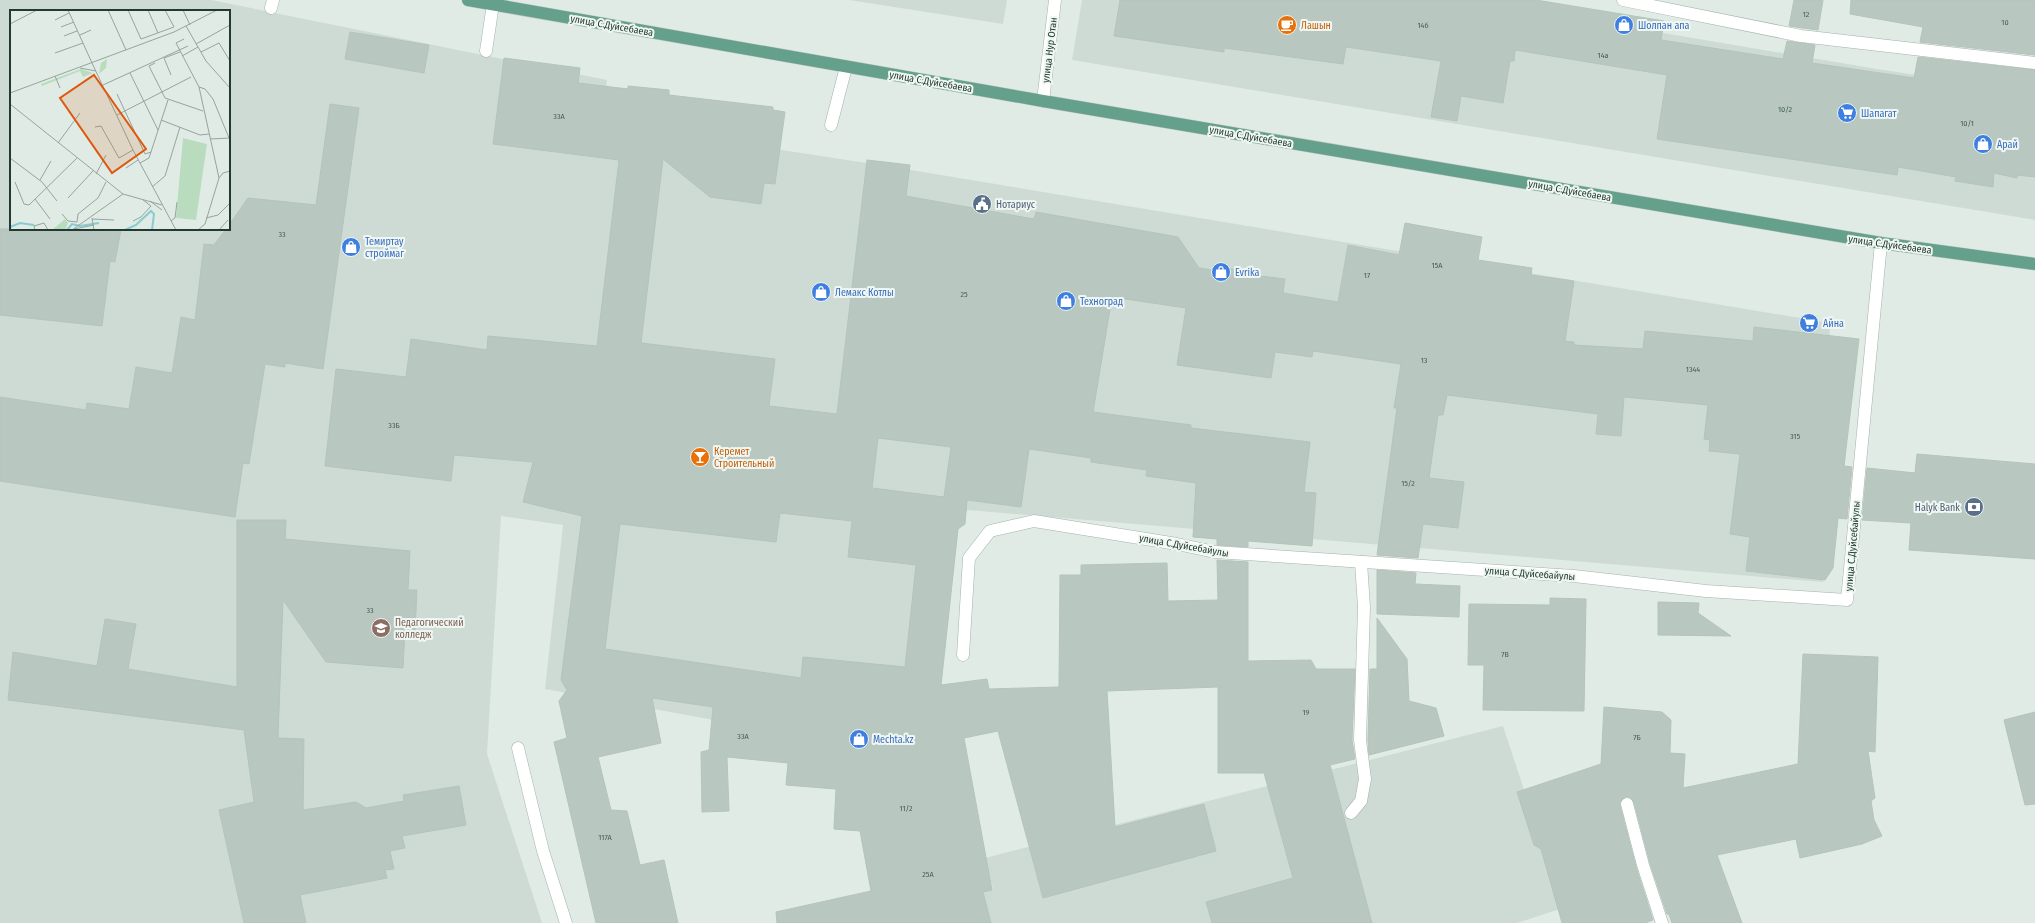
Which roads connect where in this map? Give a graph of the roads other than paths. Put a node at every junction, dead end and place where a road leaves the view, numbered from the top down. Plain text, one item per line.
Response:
1 (468, 0) edge
2 (1055, 0) edge
3 (1623, 0) edge
4 (493, 4) junction
5 (486, 51) dead end
6 (2035, 63) edge
7 (846, 66) junction
8 (1043, 101) junction
9 (831, 126) dead end
10 (1881, 243) junction
11 (2035, 264) edge
12 (1361, 562) junction
13 (964, 655) dead end
14 (518, 748) dead end
15 (1627, 804) dead end
16 (1351, 813) dead end
17 (566, 923) edge
18 (1662, 923) edge

1 - 4 main road, улица С.Дуйсебаева
2 - 8 street, улица Нур Отан
3 - 6 street
4 - 5 street
4 - 7 main road, улица С.Дуйсебаева
7 - 8 main road, улица С.Дуйсебаева
7 - 9 street
8 - 10 main road, улица С.Дуйсебаева
10 - 11 main road, улица С.Дуйсебаева
10 - 12 street, улица С.Дуйсебайулы
12 - 13 street, улица С.Дуйсебайулы
12 - 16 street
14 - 17 street
15 - 18 street

